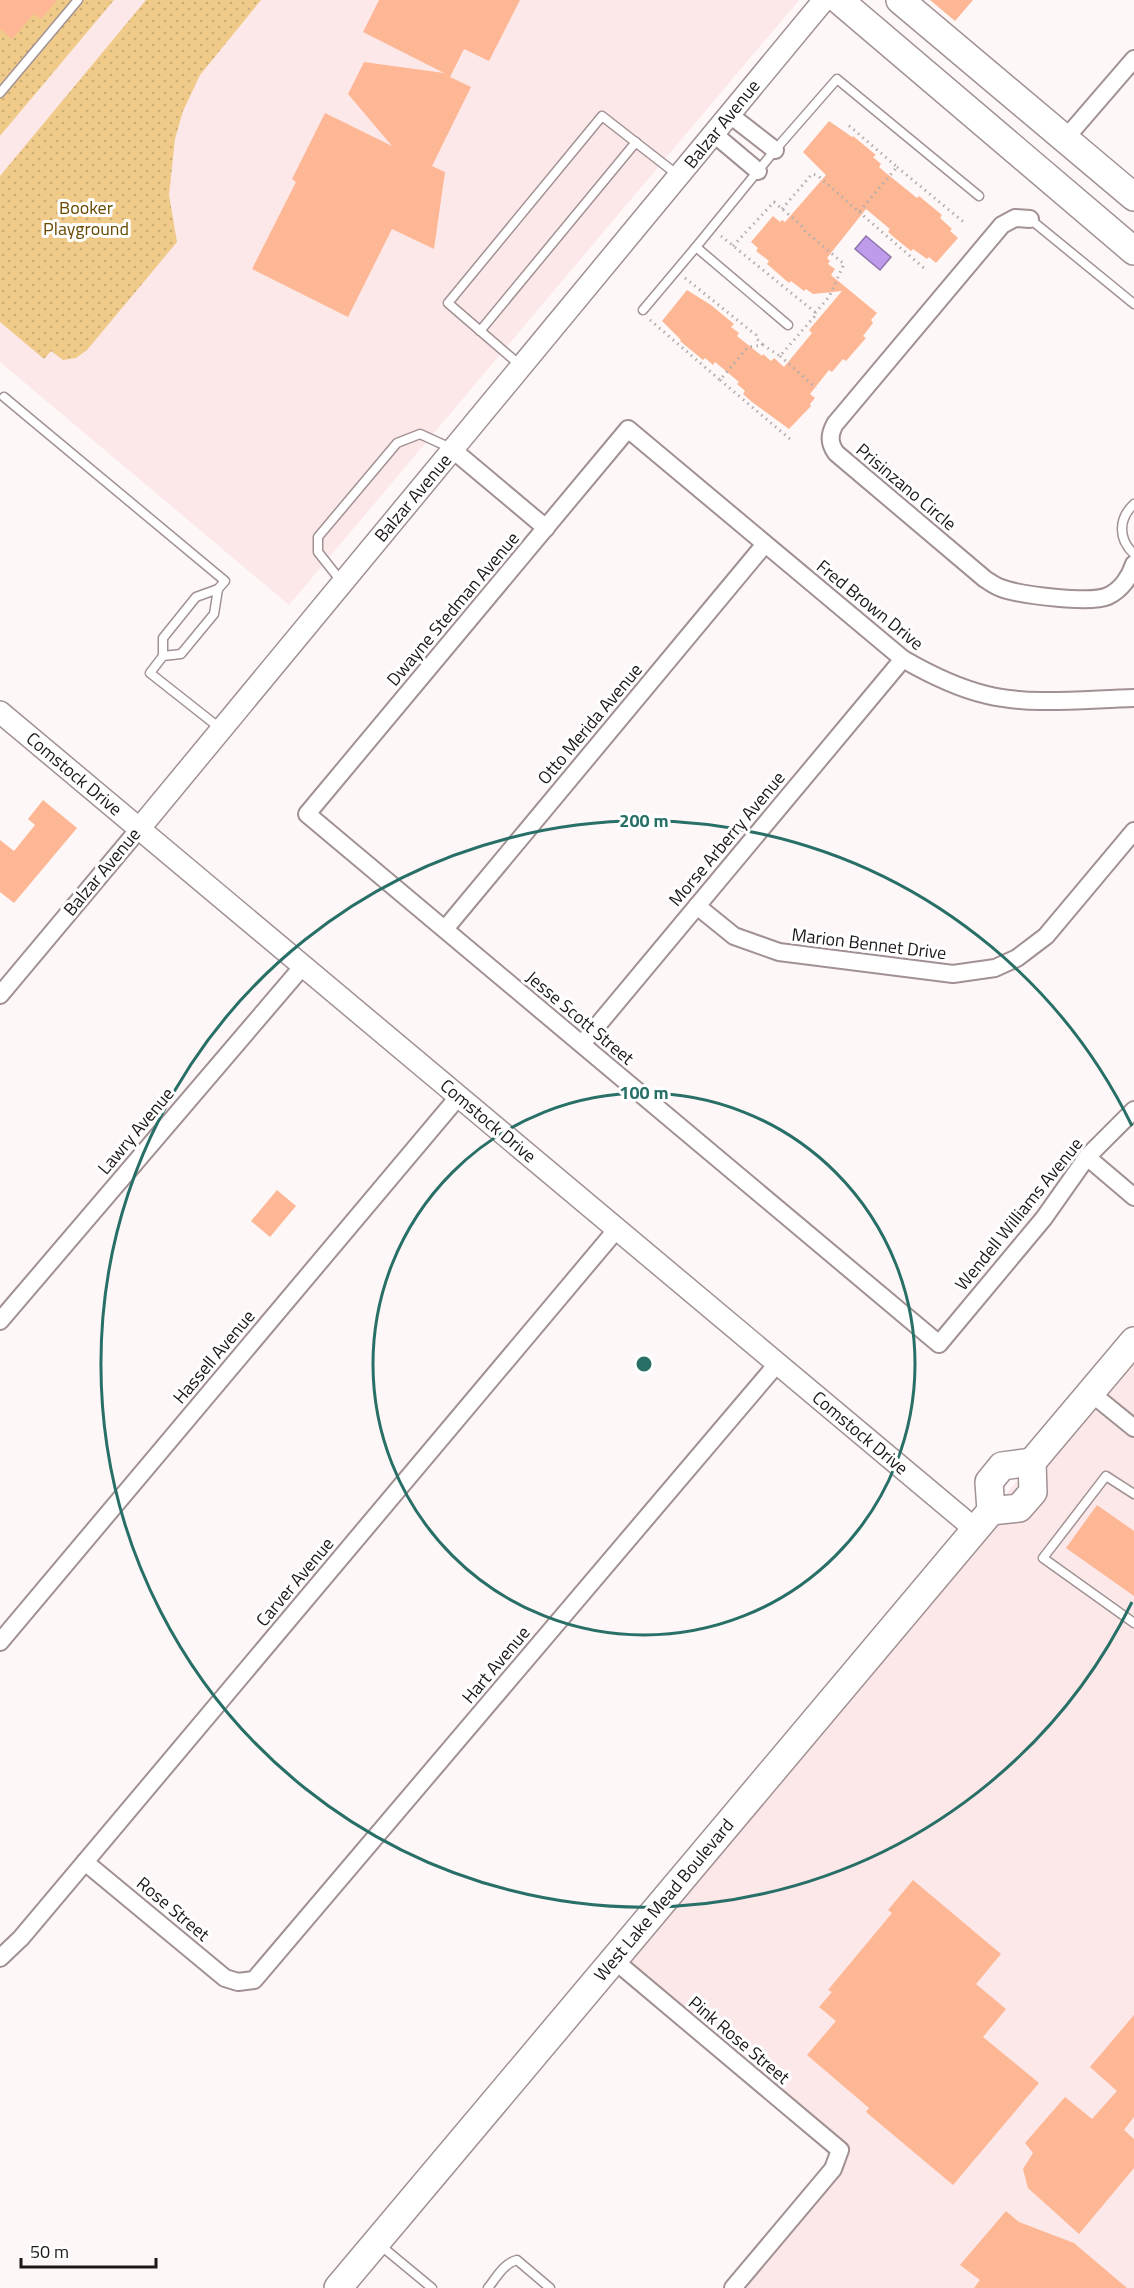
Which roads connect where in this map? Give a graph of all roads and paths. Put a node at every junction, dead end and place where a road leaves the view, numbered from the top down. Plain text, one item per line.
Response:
1 (78, 0) edge
2 (824, 0) edge
3 (839, 0) edge
4 (900, 0) edge
5 (1134, 59) edge
6 (0, 93) edge
7 (730, 115) junction
8 (846, 123) dead end
9 (714, 134) junction
10 (1065, 139) junction
11 (636, 142) junction
12 (775, 150) junction
13 (897, 167) junction
14 (758, 171) junction
15 (679, 176) junction
16 (979, 196) dead end
17 (1134, 197) edge
18 (782, 209) junction
19 (859, 212) junction
20 (1030, 219) joint
21 (966, 224) dead end
22 (713, 229) junction
23 (733, 246) junction
24 (696, 247) junction
25 (1134, 251) edge
26 (925, 268) dead end
27 (685, 278) dead end
28 (1134, 304) edge
29 (644, 310) dead end
30 (657, 313) dead end
31 (815, 313) junction
32 (788, 325) dead end
33 (480, 331) junction
34 (763, 345) junction
35 (780, 356) junction
36 (521, 367) junction
37 (720, 380) junction
38 (816, 388) dead end
39 (4, 397) dead end
40 (628, 429) joint
41 (790, 439) dead end
42 (453, 450) junction
43 (1134, 504) edge
44 (546, 528) junction
45 (765, 544) junction
46 (1134, 554) edge
47 (1134, 564) edge
48 (343, 583) junction
49 (218, 589) junction
50 (163, 656) junction
51 (903, 659) junction
52 (1134, 698) edge
53 (0, 712) edge
54 (222, 729) junction
55 (307, 814) joint
56 (139, 828) junction
57 (1134, 831) edge
58 (697, 906) junction
59 (445, 929) junction
60 (303, 966) junction
61 (0, 995) edge
62 (582, 1044) junction
63 (459, 1096) junction
64 (1134, 1110) edge
65 (1087, 1157) junction
66 (1134, 1197) edge
67 (617, 1229) junction
68 (0, 1321) edge
69 (1134, 1341) edge
70 (939, 1344) joint
71 (777, 1364) junction
72 (1091, 1393) junction
73 (1134, 1428) edge
74 (1032, 1462) junction
75 (1134, 1494) edge
76 (983, 1520) junction
77 (1134, 1623) edge
78 (0, 1642) edge
79 (85, 1862) junction
80 (0, 1958) edge
81 (614, 1960) junction
82 (238, 1982) joint
83 (376, 2242) junction
84 (338, 2288) edge
85 (432, 2288) edge
86 (488, 2288) edge
87 (550, 2288) edge
88 (733, 2288) edge

1 - 6 lane
2 - 7 street, Balzar Avenue
3 - 25 main road
4 - 10 main road
5 - 10 street
7 - 9 street, Balzar Avenue
7 - 12 street
8 - 13 path
9 - 14 street
9 - 15 street, Balzar Avenue
10 - 17 main road
11 - 15 lane
11 - 33 lane
11 - 33 lane
12 - 14 lane
12 - 16 lane
13 - 19 path
13 - 21 path
14 - 22 lane
15 - 36 street, Balzar Avenue
18 - 19 path
18 - 23 path
18 - 31 path
19 - 26 path
20 - 28 lane
20 - 47 street, Prisinzano Circle
22 - 23 path
22 - 24 lane
23 - 31 path
24 - 29 lane
24 - 32 lane
27 - 34 path
30 - 37 path
31 - 35 path
33 - 36 lane
34 - 35 path
34 - 37 path
35 - 38 path
36 - 42 street, Balzar Avenue
37 - 41 path
39 - 49 lane
40 - 44 street, Dwayne Stedman Avenue
40 - 45 street, Fred Brown Drive
42 - 44 street
42 - 48 street, Balzar Avenue
42 - 48 lane
43 - 46 lane
44 - 55 street, Dwayne Stedman Avenue
45 - 51 street, Fred Brown Drive
45 - 59 street, Otto Merida Avenue
48 - 54 street, Balzar Avenue
49 - 50 lane
49 - 50 lane
50 - 54 lane
51 - 52 street, Fred Brown Drive
51 - 58 street, Morse Arberry Avenue
53 - 56 street, Comstock Drive
54 - 56 street, Balzar Avenue
55 - 59 street, Jesse Scott Street
56 - 60 street, Comstock Drive
56 - 61 street, Balzar Avenue
57 - 58 street, Marion Bennet Drive
58 - 62 street, Morse Arberry Avenue
59 - 62 street, Jesse Scott Street
60 - 63 street, Comstock Drive
60 - 68 street, Lawry Avenue
62 - 70 street, Jesse Scott Street
63 - 67 street, Comstock Drive
63 - 78 street, Hassell Avenue
64 - 65 street, Wendell Williams Avenue
65 - 66 street
65 - 70 street, Wendell Williams Avenue
67 - 71 street, Comstock Drive
67 - 79 street, Carver Avenue
69 - 72 main road
71 - 76 street, Comstock Drive
71 - 82 street, Hart Avenue
72 - 73 street
72 - 74 main road
74 - 76 main road
74 - 76 main road
75 - 77 lane
76 - 81 main road, West Lake Mead Boulevard
79 - 80 street, Carver Avenue
79 - 82 street, Rose Street
81 - 83 main road, West Lake Mead Boulevard
81 - 88 street, Pink Rose Street
83 - 84 main road, West Lake Mead Boulevard
83 - 85 lane
86 - 87 lane

